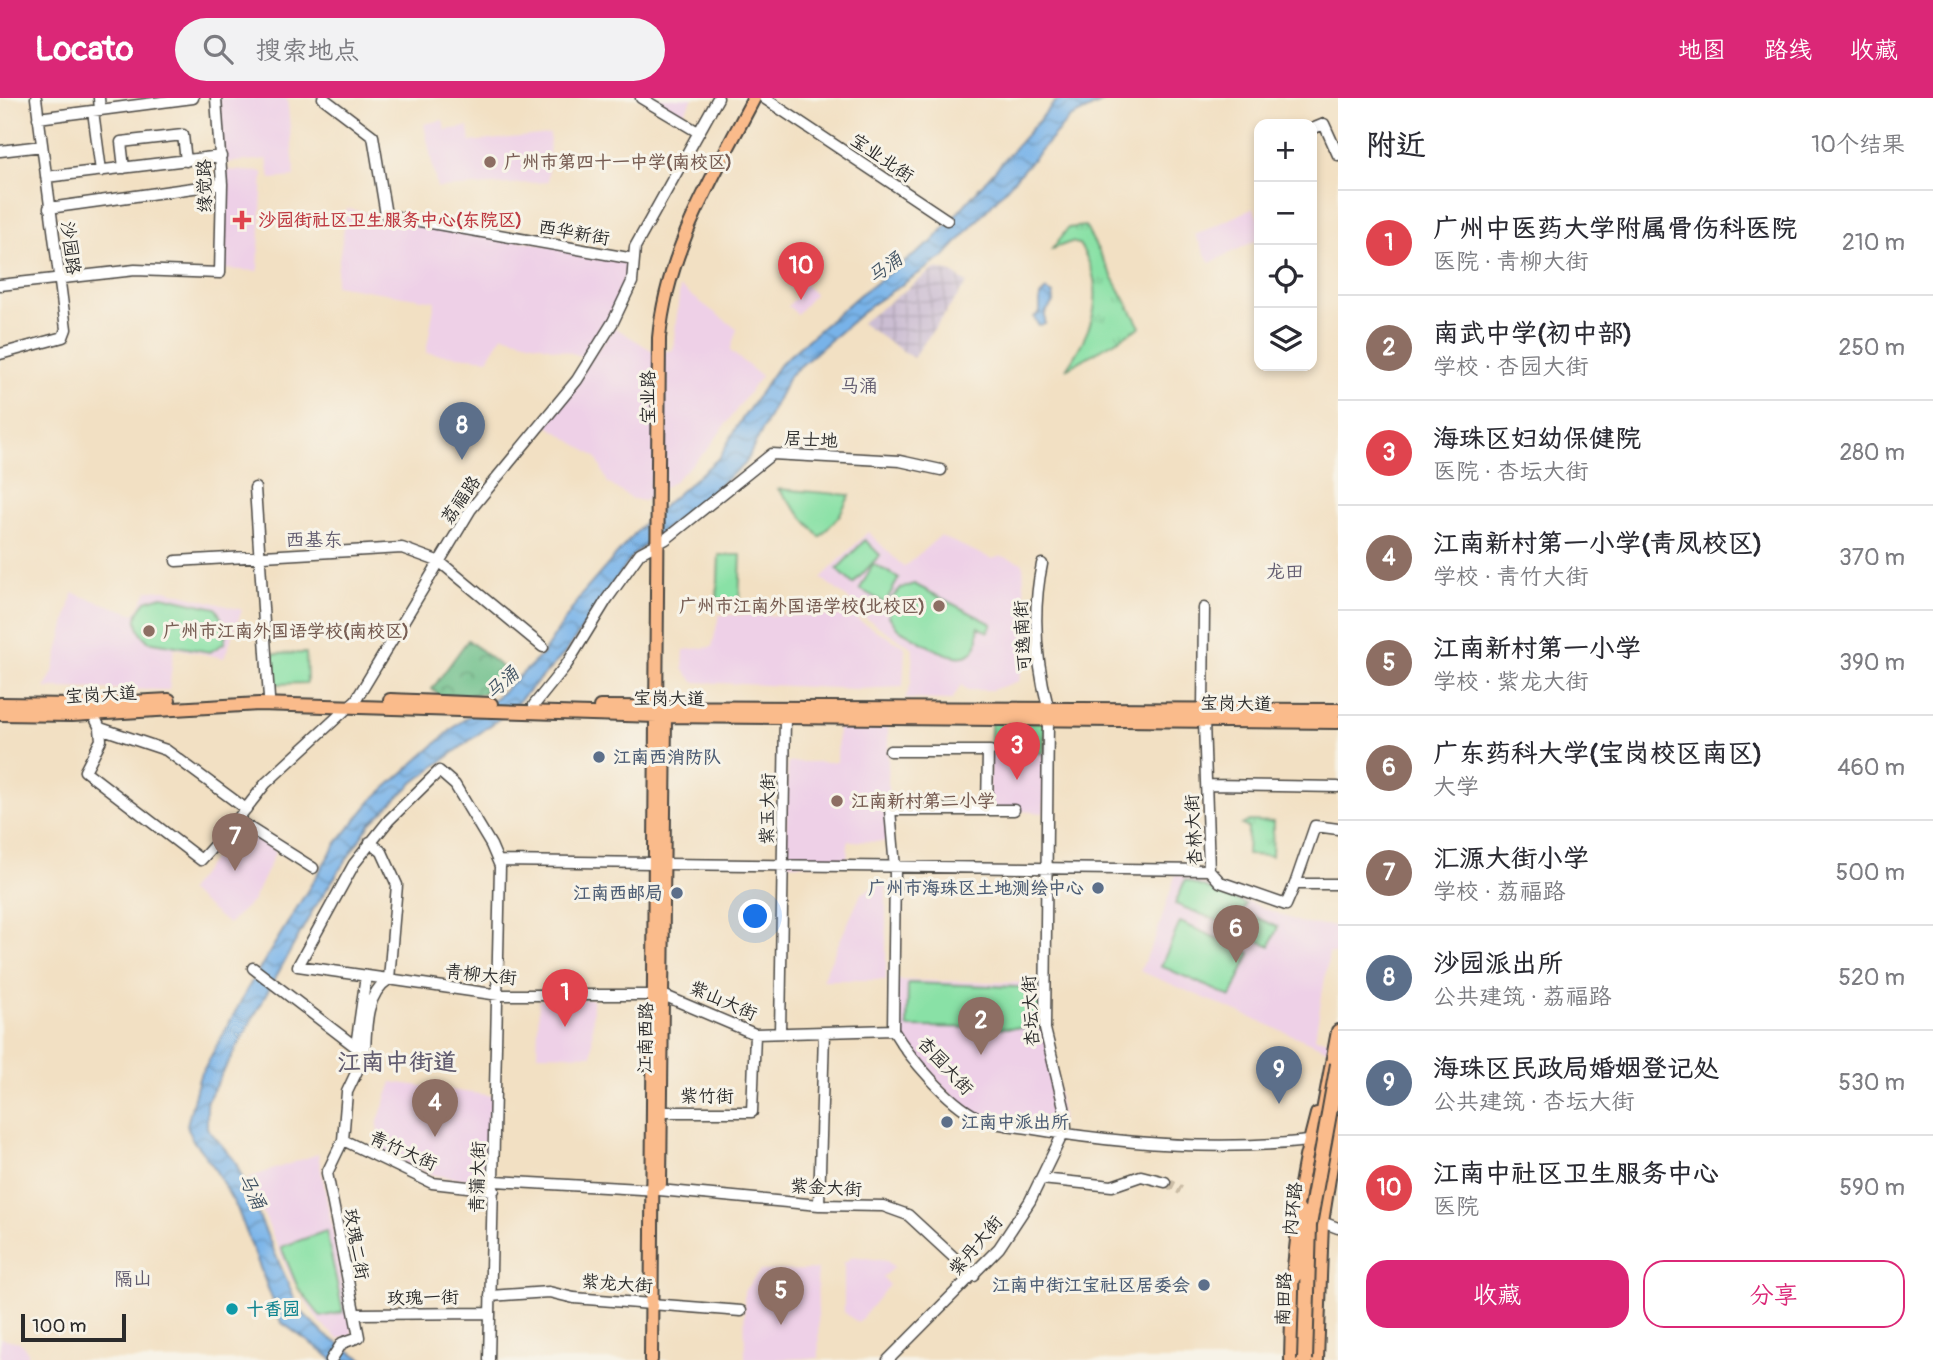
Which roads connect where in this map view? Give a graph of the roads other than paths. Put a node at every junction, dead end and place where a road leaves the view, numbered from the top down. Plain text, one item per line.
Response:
1 (36, 98) edge
2 (99, 98) edge
3 (193, 98) edge
4 (216, 98) edge
5 (323, 98) edge
6 (641, 98) edge
7 (718, 98) edge
8 (754, 98) edge
9 (763, 98) edge
10 (97, 110) junction
11 (38, 118) junction
12 (1317, 127) edge
13 (698, 132) junction
14 (42, 146) junction
15 (0, 151) edge
16 (1338, 155) edge
17 (220, 156) junction
18 (186, 161) junction
19 (124, 168) junction
20 (101, 171) junction
21 (46, 177) junction
22 (222, 184) junction
23 (49, 208) junction
24 (947, 220) dead end
25 (634, 259) junction
26 (58, 278) junction
27 (0, 285) edge
28 (0, 354) edge
29 (942, 470) dead end
30 (255, 488) dead end
31 (662, 498) junction
32 (661, 541) junction
33 (258, 556) junction
34 (176, 561) dead end
35 (440, 562) junction
36 (1042, 564) dead end
37 (1204, 608) dead end
38 (543, 647) dead end
39 (270, 698) junction
40 (352, 703) junction
41 (0, 704) edge
42 (534, 705) junction
43 (576, 710) junction
44 (1338, 710) edge
45 (661, 712) junction
46 (1048, 713) junction
47 (0, 714) edge
48 (93, 714) junction
49 (1204, 715) junction
50 (785, 717) junction
51 (1338, 722) edge
52 (100, 729) junction
53 (890, 751) dead end
54 (1208, 785) junction
55 (1338, 787) edge
56 (246, 808) junction
57 (987, 810) junction
58 (1014, 810) dead end
59 (237, 820) junction
60 (1338, 829) edge
61 (370, 842) junction
62 (498, 861) junction
63 (659, 863) junction
64 (783, 866) junction
65 (1045, 866) junction
66 (313, 868) dead end
67 (895, 869) junction
68 (1209, 870) junction
69 (1295, 884) junction
70 (1338, 884) edge
71 (253, 968) dead end
72 (366, 976) junction
73 (389, 979) junction
74 (659, 994) junction
75 (499, 995) junction
76 (893, 1030) junction
77 (1338, 1031) edge
78 (780, 1033) junction
79 (824, 1033) junction
80 (755, 1034) junction
81 (356, 1046) junction
82 (365, 1054) junction
83 (1338, 1064) edge
84 (1335, 1093) edge
85 (662, 1112) junction
86 (1335, 1123) edge
87 (1063, 1134) junction
88 (343, 1140) junction
89 (1309, 1141) junction
90 (1041, 1179) junction
91 (1165, 1182) tunnel mouth
92 (1315, 1183) junction
93 (494, 1186) junction
94 (655, 1190) junction
95 (819, 1205) junction
96 (1322, 1222) junction
97 (1338, 1228) edge
98 (1309, 1242) junction
99 (1302, 1262) junction
100 (974, 1276) junction
101 (1318, 1287) junction
102 (491, 1296) junction
103 (656, 1303) junction
104 (741, 1311) dead end
105 (490, 1313) junction
106 (356, 1314) junction
107 (331, 1360) edge
108 (489, 1360) edge
109 (651, 1360) edge
110 (659, 1360) edge
111 (888, 1360) edge
112 (1286, 1360) edge
113 (1292, 1360) edge
114 (1300, 1360) edge
115 (1305, 1360) edge
116 (1313, 1360) edge

1 - 11 street, 沙园路
2 - 10 street
3 - 10 street
4 - 17 street, 缘觉路
5 - 25 street, 西华新街
6 - 13 street
7 - 13 street, 荔福路
8 - 31 main road, 宝业路
9 - 24 street, 宝业北街
9 - 31 main road, 宝业路
10 - 11 street
10 - 20 street
11 - 14 street, 沙园路
12 - 16 street
13 - 25 street, 荔福路
14 - 15 street
14 - 21 street, 沙园路
17 - 18 street
17 - 22 street, 缘觉路
18 - 19 street
18 - 19 street
19 - 20 street
20 - 21 street
21 - 23 street, 沙园路
22 - 23 street
22 - 26 street, 缘觉路
23 - 26 street, 沙园路
25 - 35 street, 荔福路
26 - 27 street
26 - 28 street, 沙园路
29 - 32 street, 居士地
30 - 33 street
31 - 32 main road, 宝业路
32 - 42 street, 居士地
32 - 45 main road, 宝业路
33 - 34 street
33 - 35 street
33 - 39 street
35 - 38 street
35 - 40 street, 荔福路
36 - 46 street, 可逸南街
37 - 49 street, 杏林大街
39 - 40 main road, 宝岗大道
39 - 41 main road, 宝岗大道
40 - 42 main road, 宝岗大道
40 - 43 main road, 宝岗大道
40 - 48 main road, 宝岗大道
40 - 56 street, 荔福路
42 - 43 main road, 宝岗大道
43 - 45 main road, 宝岗大道
44 - 49 main road, 宝岗大道
45 - 46 main road, 宝岗大道
45 - 50 main road, 宝岗大道
45 - 63 main road
46 - 49 main road, 宝岗大道
46 - 50 main road, 宝岗大道
46 - 65 street, 杏坛大街
47 - 48 main road, 宝岗大道
48 - 52 street
49 - 51 main road, 宝岗大道
49 - 54 street, 杏林大街
50 - 64 street, 紫玉大街
52 - 56 street
52 - 59 street, 荔福路
53 - 57 street
54 - 55 street
54 - 68 street, 杏林大街
56 - 59 street, 荔福路
57 - 58 street
57 - 67 street
59 - 66 street
60 - 69 street
61 - 62 street
61 - 72 street, 青柳大街
61 - 73 street
62 - 63 street, 紫玉大街
62 - 75 street, 青蒲大街
63 - 64 street, 紫玉大街
63 - 74 main road
64 - 67 street
64 - 78 street, 紫山大街
65 - 67 street
65 - 68 street
65 - 87 street, 杏坛大街
67 - 76 street
68 - 69 street, 杏林大街
69 - 70 street
71 - 81 street
72 - 73 street, 青柳大街
72 - 81 street
73 - 75 street, 青柳大街
73 - 82 street
74 - 75 street, 青柳大街
74 - 80 street, 紫山大街
74 - 85 main road, 江南西路
74 - 94 main road
75 - 93 street, 青蒲大街
76 - 79 street, 紫山大街
76 - 87 street, 杏园大街
77 - 84 main road, 南田路
78 - 79 street, 紫山大街
78 - 80 street, 紫山大街
79 - 95 street
80 - 85 street, 紫竹街
81 - 82 street
82 - 88 street
83 - 84 highway, 内环路, bridge
84 - 86 highway, 内环路, bridge
84 - 89 main road
84 - 92 main road, 南田路
84 - 113 highway, bridge
84 - 115 highway, 内环路, bridge
85 - 94 main road, 江南西路
86 - 92 main road
86 - 116 highway, 内环路, bridge
87 - 89 street
87 - 90 street, 紫丹大街
88 - 93 street, 青竹大街
88 - 106 street, 玫瑰二街
89 - 92 main road
90 - 91 street
90 - 100 street, 紫丹大街
92 - 96 main road
92 - 98 main road, 南田路
92 - 99 main road
93 - 94 street, 青竹大街
93 - 102 street, 青蒲大街
94 - 95 street, 紫金大街
94 - 103 main road
95 - 100 street, 紫金大街
96 - 97 street
96 - 101 main road
98 - 99 main road, 南田路
98 - 99 main road
99 - 101 main road
99 - 112 main road
99 - 114 main road, 南田路
99 - 116 main road, 南田路
100 - 111 street, 紫丹大街
101 - 116 main road
102 - 103 street, 紫龙大街
102 - 105 street, 青蒲大街
103 - 104 street, 紫龙大街
103 - 109 main road
103 - 110 main road
105 - 106 street, 玫瑰一街
105 - 108 street, 青蒲大街
106 - 107 street

